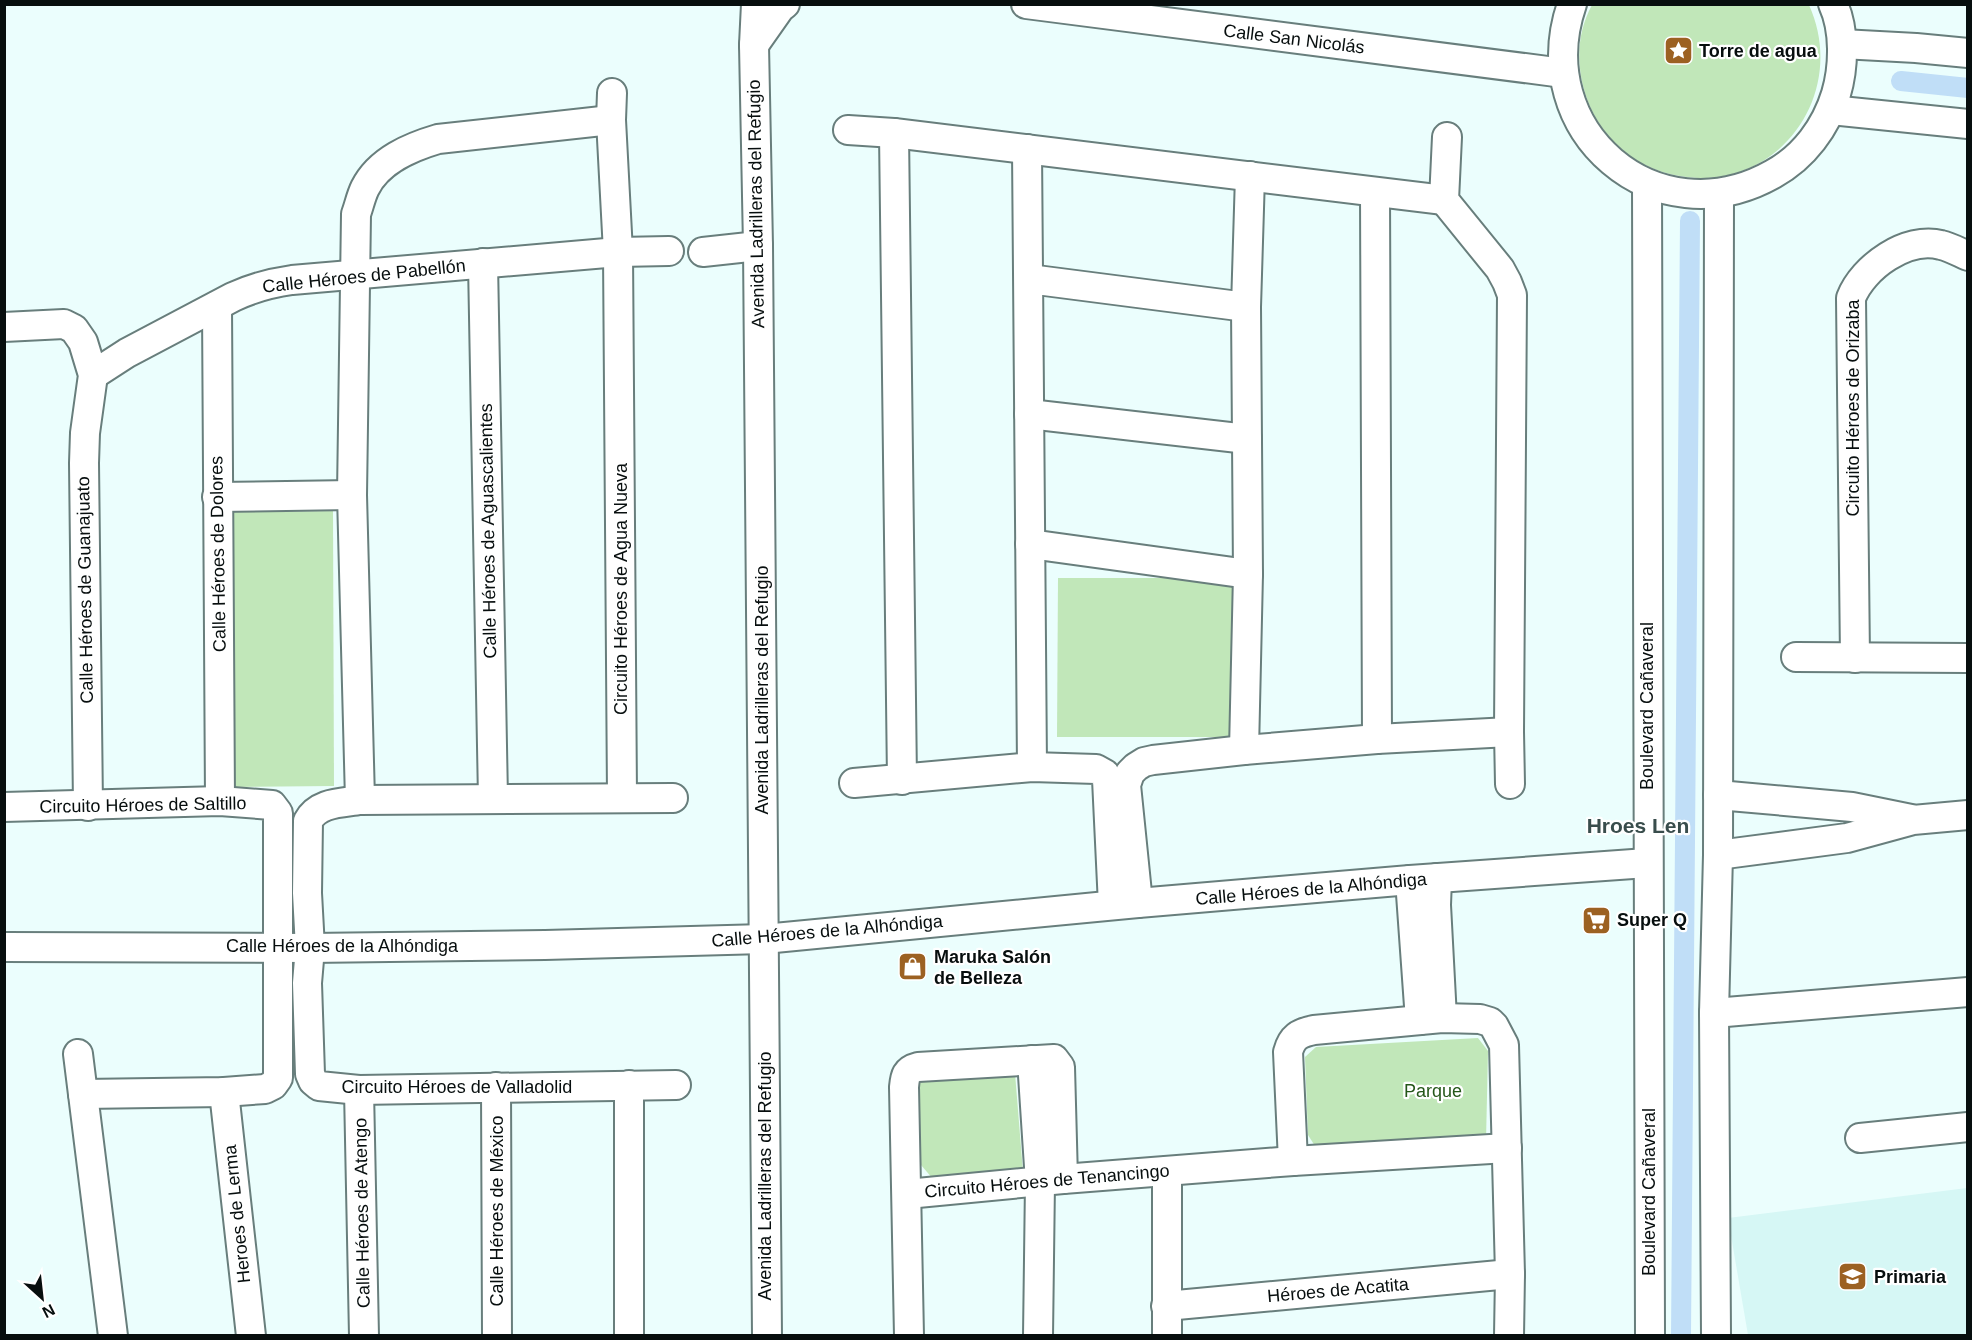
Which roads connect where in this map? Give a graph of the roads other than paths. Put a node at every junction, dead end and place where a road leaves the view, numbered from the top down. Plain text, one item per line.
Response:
1 (756, 4) edge
2 (785, 4) edge
3 (1026, 4) edge
4 (1833, 4) edge
5 (1570, 5) edge
6 (1842, 44) junction
7 (754, 45) junction
8 (1968, 53) edge
9 (1563, 73) junction
10 (1831, 110) junction
11 (1968, 124) edge
12 (848, 130) dead end
13 (894, 133) junction
14 (1447, 137) dead end
15 (1028, 149) junction
16 (1250, 176) junction
17 (1647, 184) junction
18 (1375, 192) junction
19 (1719, 194) junction
20 (1444, 200) junction
21 (758, 246) junction
22 (669, 251) dead end
23 (618, 252) junction
24 (703, 252) dead end
25 (1968, 256) edge
26 (483, 263) junction
27 (354, 275) junction
28 (1029, 279) junction
29 (216, 306) junction
30 (1246, 307) junction
31 (4, 327) edge
32 (93, 375) junction
33 (1029, 414) junction
34 (1247, 439) junction
35 (352, 495) junction
36 (217, 497) junction
37 (1030, 544) junction
38 (1248, 574) junction
39 (1796, 657) dead end
40 (1855, 658) junction
41 (1968, 658) edge
42 (1509, 732) junction
43 (1377, 739) junction
44 (1244, 750) junction
45 (1032, 767) junction
46 (902, 780) junction
47 (854, 783) dead end
48 (1510, 784) dead end
49 (1718, 795) junction
50 (622, 797) junction
51 (673, 798) dead end
52 (494, 799) junction
53 (360, 800) junction
54 (220, 801) junction
55 (88, 806) junction
56 (4, 807) edge
57 (1968, 815) edge
58 (1913, 820) junction
59 (1718, 855) junction
60 (1647, 863) junction
61 (1424, 879) junction
62 (1126, 904) junction
63 (764, 939) junction
64 (4, 947) edge
65 (277, 947) junction
66 (310, 948) junction
67 (1968, 992) edge
68 (1714, 1013) junction
69 (1431, 1019) junction
70 (78, 1053) dead end
71 (629, 1085) junction
72 (676, 1085) dead end
73 (496, 1087) junction
74 (359, 1090) junction
75 (224, 1092) junction
76 (83, 1094) junction
77 (1968, 1127) edge
78 (1860, 1138) dead end
79 (1507, 1148) junction
80 (1293, 1161) junction
81 (1167, 1171) junction
82 (1052, 1180) junction
83 (907, 1194) junction
84 (1510, 1275) junction
85 (1166, 1306) junction
86 (113, 1335) edge
87 (251, 1335) edge
88 (364, 1335) edge
89 (497, 1335) edge
90 (628, 1335) edge
91 (767, 1335) edge
92 (909, 1335) edge
93 (1038, 1335) edge
94 (1167, 1335) edge
95 (1509, 1335) edge
96 (1650, 1335) edge
97 (1716, 1335) edge

1 - 7 street
2 - 7 street
3 - 9 street, Calle San Nicolás
4 - 6 street
5 - 9 street
6 - 8 street
6 - 10 street
7 - 21 street, Avenida Ladrilleras del Refugio
9 - 17 street
10 - 11 street
10 - 19 street
12 - 13 street
13 - 15 street
13 - 46 street
14 - 20 street
15 - 16 street
15 - 28 street
16 - 18 street
16 - 30 street
17 - 19 street
17 - 60 street, Boulevard Cañaveral
18 - 20 street
18 - 43 street
19 - 49 street
20 - 42 street
21 - 24 street
21 - 63 street, Avenida Ladrilleras del Refugio
22 - 23 street, Calle Héroes de Pabellón
23 - 26 street, Calle Héroes de Pabellón
23 - 27 street, Circuito Héroes de Agua Nueva
23 - 50 street, Circuito Héroes de Agua Nueva
25 - 40 street, Circuito Héroes de Orizaba
26 - 27 street, Calle Héroes de Pabellón
26 - 52 street, Calle Héroes de Aguascalientes
27 - 29 street, Calle Héroes de Pabellón
27 - 35 street, Circuito Héroes de Agua Nueva
28 - 30 street
28 - 33 street
29 - 32 street, Calle Héroes de Pabellón
29 - 36 street, Calle Héroes de Dolores
30 - 34 street
31 - 32 street
32 - 55 street, Calle Héroes de Guanajuato
33 - 34 street
33 - 37 street
34 - 38 street
35 - 36 street
35 - 53 street, Circuito Héroes de Agua Nueva
36 - 54 street, Calle Héroes de Dolores
37 - 38 street
37 - 45 street
38 - 44 street
39 - 40 street
40 - 41 street
42 - 43 street
42 - 48 street
43 - 44 street
44 - 62 street
45 - 46 street
45 - 62 street
46 - 47 street
49 - 58 street
49 - 59 street
50 - 51 street
50 - 52 street
52 - 53 street
53 - 66 street
54 - 55 street, Circuito Héroes de Saltillo
54 - 65 street, Circuito Héroes de Saltillo
55 - 56 street, Circuito Héroes de Saltillo
57 - 58 street
58 - 59 street
59 - 68 street
60 - 61 street, Calle Héroes de la Alhóndiga
60 - 96 street, Boulevard Cañaveral
61 - 62 street, Calle Héroes de la Alhóndiga
61 - 69 street
62 - 63 street, Calle Héroes de la Alhóndiga
63 - 66 street, Calle Héroes de la Alhóndiga
63 - 91 street, Avenida Ladrilleras del Refugio
64 - 65 street, Calle Héroes de la Alhóndiga
65 - 66 street, Calle Héroes de la Alhóndiga
65 - 75 street
66 - 74 street, Circuito Héroes de Valladolid
67 - 68 street
68 - 97 street
69 - 79 street
69 - 80 street
70 - 76 street
71 - 72 street, Circuito Héroes de Valladolid
71 - 73 street, Circuito Héroes de Valladolid
71 - 90 street
73 - 74 street, Circuito Héroes de Valladolid
73 - 89 street, Calle Héroes de México
74 - 88 street, Calle Héroes de Atengo
75 - 76 street
75 - 87 street, Heroes de Lerma
76 - 86 street
77 - 78 street
79 - 80 street, Circuito Héroes de Tenancingo
79 - 84 street
80 - 81 street, Circuito Héroes de Tenancingo
81 - 82 street, Circuito Héroes de Tenancingo
81 - 85 street
82 - 83 street, Circuito Héroes de Tenancingo
82 - 83 street
82 - 93 street
83 - 92 street, Circuito Héroes de Tenancingo
84 - 85 street, Héroes de Acatita
84 - 95 street
85 - 94 street

